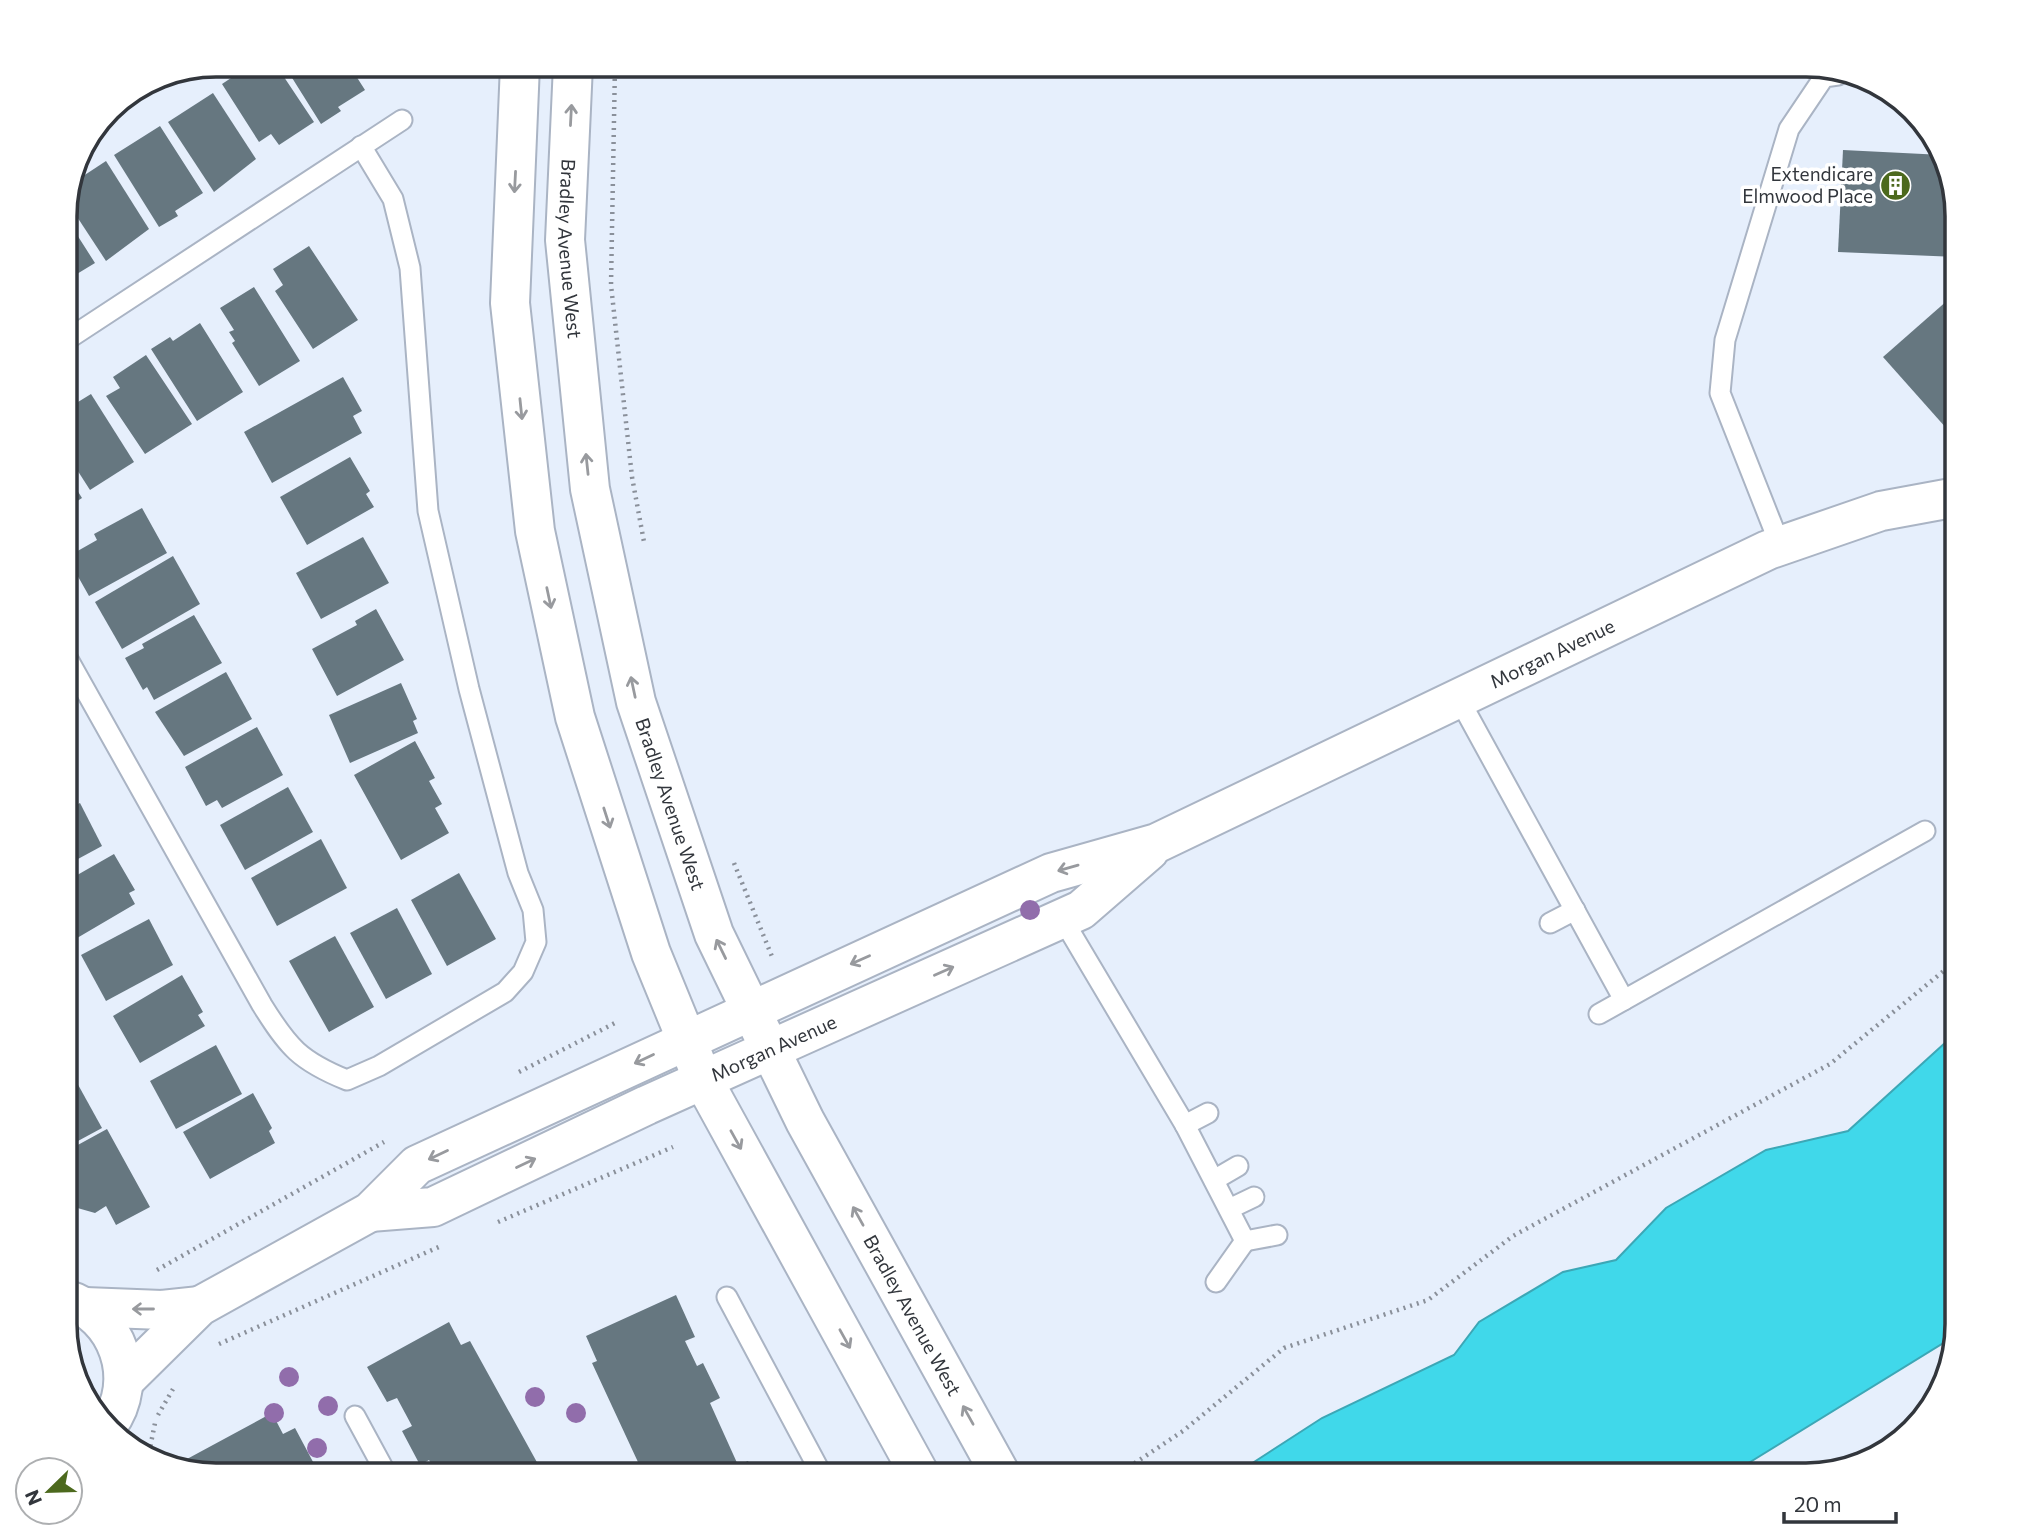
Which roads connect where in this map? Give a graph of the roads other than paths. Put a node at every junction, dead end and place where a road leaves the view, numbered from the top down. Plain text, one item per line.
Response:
1 (519, 77) edge
2 (572, 77) edge
3 (1823, 78) edge
4 (402, 120) dead end
5 (361, 146) junction
6 (77, 333) edge
7 (1945, 499) edge
8 (1780, 545) junction
9 (77, 675) edge
10 (1459, 699) junction
11 (1925, 831) dead end
12 (1157, 843) junction
13 (1575, 910) junction
14 (1062, 918) junction
15 (1550, 923) dead end
16 (1624, 1000) junction
17 (750, 1010) junction
18 (1599, 1014) dead end
19 (684, 1040) junction
20 (770, 1049) junction
21 (703, 1080) junction
22 (1208, 1114) dead end
23 (1185, 1125) junction
24 (1238, 1166) dead end
25 (1214, 1180) junction
26 (1254, 1197) dead end
27 (1229, 1209) junction
28 (370, 1212) junction
29 (1277, 1235) dead end
30 (1245, 1241) junction
31 (1216, 1282) dead end
32 (726, 1297) dead end
33 (77, 1303) edge
34 (77, 1304) edge
35 (200, 1306) junction
36 (115, 1413) edge
37 (355, 1416) dead end
38 (380, 1463) edge
39 (816, 1463) edge
40 (913, 1463) edge
41 (994, 1463) edge

1 -> 19 street
17 -> 2 street, Bradley Avenue West
3 - 8 lane
4 - 5 lane
5 - 6 lane
5 - 9 lane
7 - 8 street, Morgan Avenue
8 - 10 street, Morgan Avenue
10 - 12 street, Morgan Avenue
10 - 13 lane
11 - 16 lane
12 - 14 street, Morgan Avenue
12 -> 17 street, Morgan Avenue
13 - 15 lane
13 - 16 lane
20 -> 14 street, Morgan Avenue
14 - 23 lane
16 - 18 lane
17 - 19 street, Morgan Avenue
17 - 20 street, Bradley Avenue West
19 - 21 street
19 -> 28 street, Morgan Avenue
20 - 21 street, Morgan Avenue
41 -> 20 street, Bradley Avenue West
28 -> 21 street, Morgan Avenue
21 -> 40 street
22 - 23 lane
23 - 25 lane
24 - 25 lane
25 - 27 lane
26 - 27 lane
27 - 30 lane
28 - 35 street, Morgan Avenue
29 - 30 lane
30 - 31 lane
32 - 39 lane
35 -> 33 street, Morgan Avenue
34 - 36 street
35 - 36 street, Morgan Avenue
37 - 38 lane

